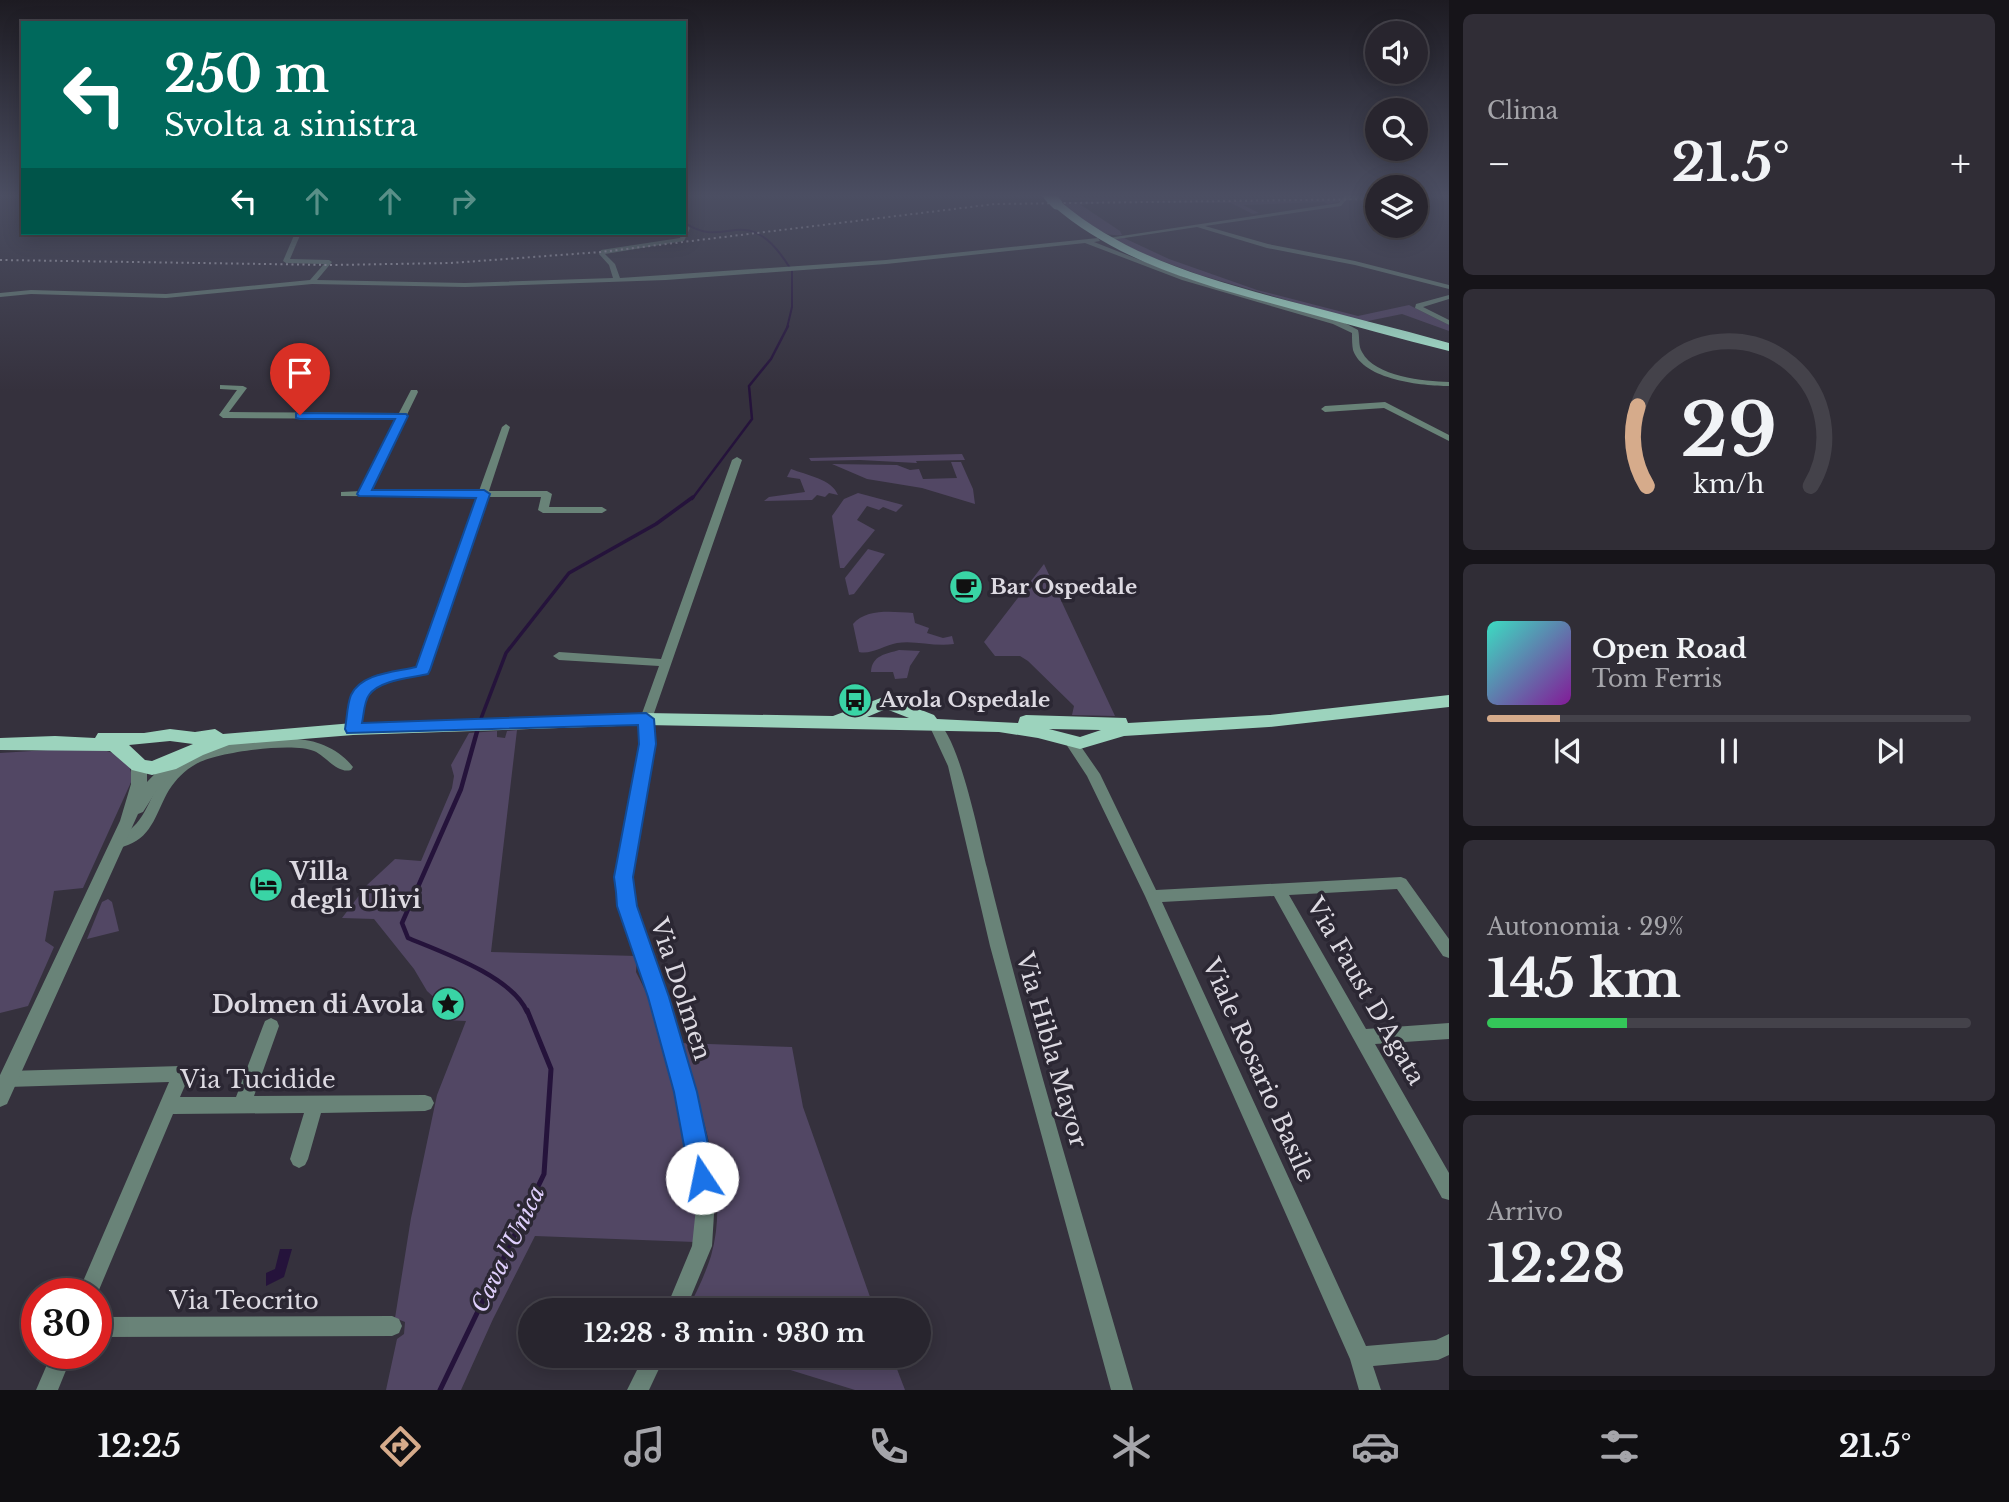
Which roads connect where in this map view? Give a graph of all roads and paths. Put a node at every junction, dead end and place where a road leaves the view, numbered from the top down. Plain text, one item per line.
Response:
1 (286, 261) edge
2 (609, 261) edge
3 (898, 261) edge
4 (1136, 261) edge
5 (1153, 261) edge
6 (1344, 261) edge
7 (617, 280) junction
8 (312, 282) junction
9 (1449, 287) edge
10 (0, 295) edge
11 (1449, 297) edge
12 (1329, 315) junction
13 (1449, 323) edge
14 (1449, 349) edge
15 (1449, 384) edge
16 (223, 387) dead end
17 (414, 392) dead end
18 (1325, 409) dead end
19 (402, 416) junction
20 (506, 427) dead end
21 (1449, 438) edge
22 (737, 460) dead end
23 (344, 494) dead end
24 (364, 494) junction
25 (484, 494) junction
26 (602, 510) dead end
27 (559, 656) dead end
28 (665, 663) junction
29 (1449, 701) edge
30 (646, 719) junction
31 (894, 719) junction
32 (806, 721) junction
33 (935, 725) junction
34 (353, 729) junction
35 (271, 735) junction
36 (1077, 735) junction
37 (162, 736) junction
38 (183, 738) junction
39 (46, 743) junction
40 (0, 744) edge
41 (178, 759) junction
42 (138, 763) junction
43 (345, 766) dead end
44 (128, 821) junction
45 (118, 844) junction
46 (1401, 883) joint
47 (1278, 889) junction
48 (1152, 896) junction
49 (1449, 951) edge
50 (271, 1026) dead end
51 (1449, 1031) edge
52 (1362, 1037) junction
53 (8, 1080) junction
54 (0, 1097) edge
55 (425, 1103) dead end
56 (315, 1104) junction
57 (242, 1105) junction
58 (169, 1106) junction
59 (299, 1159) dead end
60 (1449, 1191) edge
61 (94, 1278) edge
62 (680, 1298) edge
63 (112, 1326) edge
64 (392, 1326) dead end
65 (1449, 1344) edge
66 (1360, 1357) junction
67 (649, 1368) edge
68 (56, 1369) edge
69 (47, 1390) edge
70 (638, 1390) edge
71 (1122, 1390) edge
72 (1370, 1390) edge

1 - 8 street
2 - 7 street
3 - 7 street
4 - 15 street
5 - 12 highway
6 - 9 street
7 - 8 street
8 - 10 street
11 - 13 street
12 - 14 highway
12 - 14 highway
16 - 19 street
17 - 19 street
18 - 21 street
19 - 24 street
20 - 25 street
22 - 28 street, Via Dolmen
23 - 24 street
24 - 25 street
25 - 26 street
25 - 34 street
27 - 28 street
28 - 30 street, Via Dolmen
29 - 36 main road
30 - 32 main road
30 - 34 main road
30 - 62 street, Via Dolmen
31 - 32 main road
31 - 32 main road
31 - 33 main road
31 - 36 main road
33 - 36 main road
33 - 71 street, Via Hibla Mayor
34 - 35 main road
35 - 38 main road
35 - 41 main road
36 - 48 street, Viale Rosario Basile
37 - 38 main road
37 - 39 main road
37 - 42 main road
38 - 41 main road
39 - 40 main road
39 - 42 main road
41 - 42 main road
41 - 44 street
42 - 44 street
43 - 45 street
44 - 45 street
45 - 53 street
46 - 47 street
46 - 49 street
47 - 48 street
47 - 52 street, Via Faust D'Agata
48 - 66 street, Viale Rosario Basile
50 - 57 street
51 - 52 street
52 - 60 street, Via Faust D'Agata
53 - 54 street
53 - 58 street, Via Tucidide
55 - 56 street, Via Tucidide
56 - 57 street, Via Tucidide
56 - 59 street
57 - 58 street, Via Tucidide
58 - 61 street
63 - 64 street, Via Teocrito
65 - 66 street
66 - 72 street, Viale Rosario Basile
67 - 70 street
68 - 69 street

